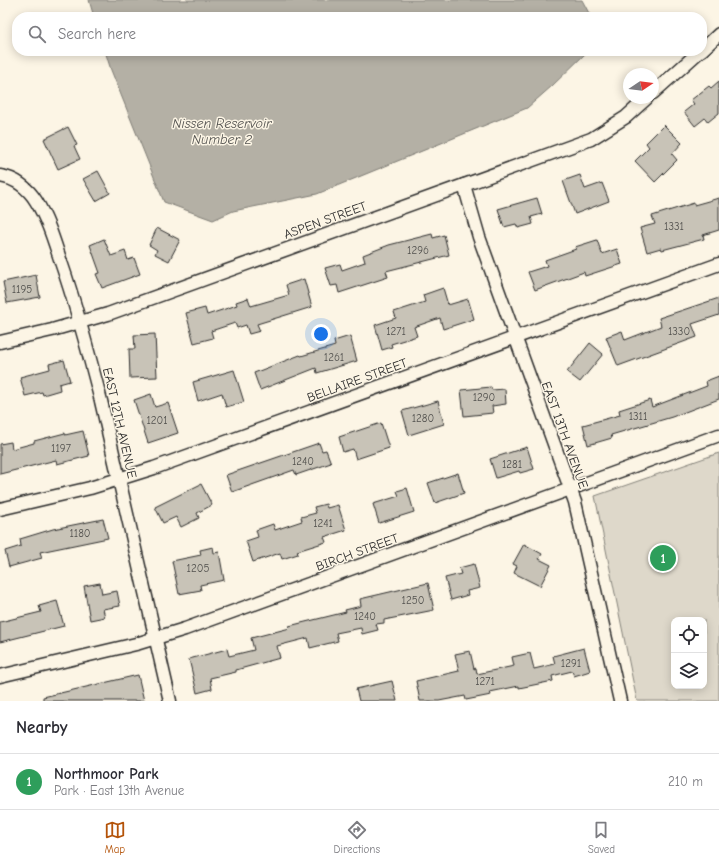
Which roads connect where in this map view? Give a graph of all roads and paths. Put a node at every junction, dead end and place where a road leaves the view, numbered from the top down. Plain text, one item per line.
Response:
1 (719, 34) edge
2 (707, 45) edge
3 (694, 56) edge
4 (659, 88) edge
5 (640, 104) edge
6 (0, 176) edge
7 (464, 185) junction
8 (719, 264) edge
9 (80, 322) junction
10 (516, 338) junction
11 (0, 342) edge
12 (719, 435) edge
13 (119, 479) junction
14 (570, 489) junction
15 (0, 509) edge
16 (156, 638) junction
17 (0, 676) edge
18 (617, 700) edge
19 (170, 701) edge

1 - 2 street
3 - 4 street
5 - 7 street, ASPEN STREET
6 - 9 street, EAST 12TH AVENUE
7 - 9 street, ASPEN STREET
7 - 10 street, EAST 13TH AVENUE
8 - 10 street, BELLAIRE STREET
9 - 11 street, ASPEN STREET
9 - 13 street, EAST 12TH AVENUE
10 - 13 street, BELLAIRE STREET
10 - 14 street, EAST 13TH AVENUE
12 - 14 street, BIRCH STREET
13 - 15 street, BELLAIRE STREET
13 - 16 street, EAST 12TH AVENUE
14 - 16 street, BIRCH STREET
14 - 18 street, EAST 13TH AVENUE
16 - 17 street, BIRCH STREET
16 - 19 street, EAST 12TH AVENUE

